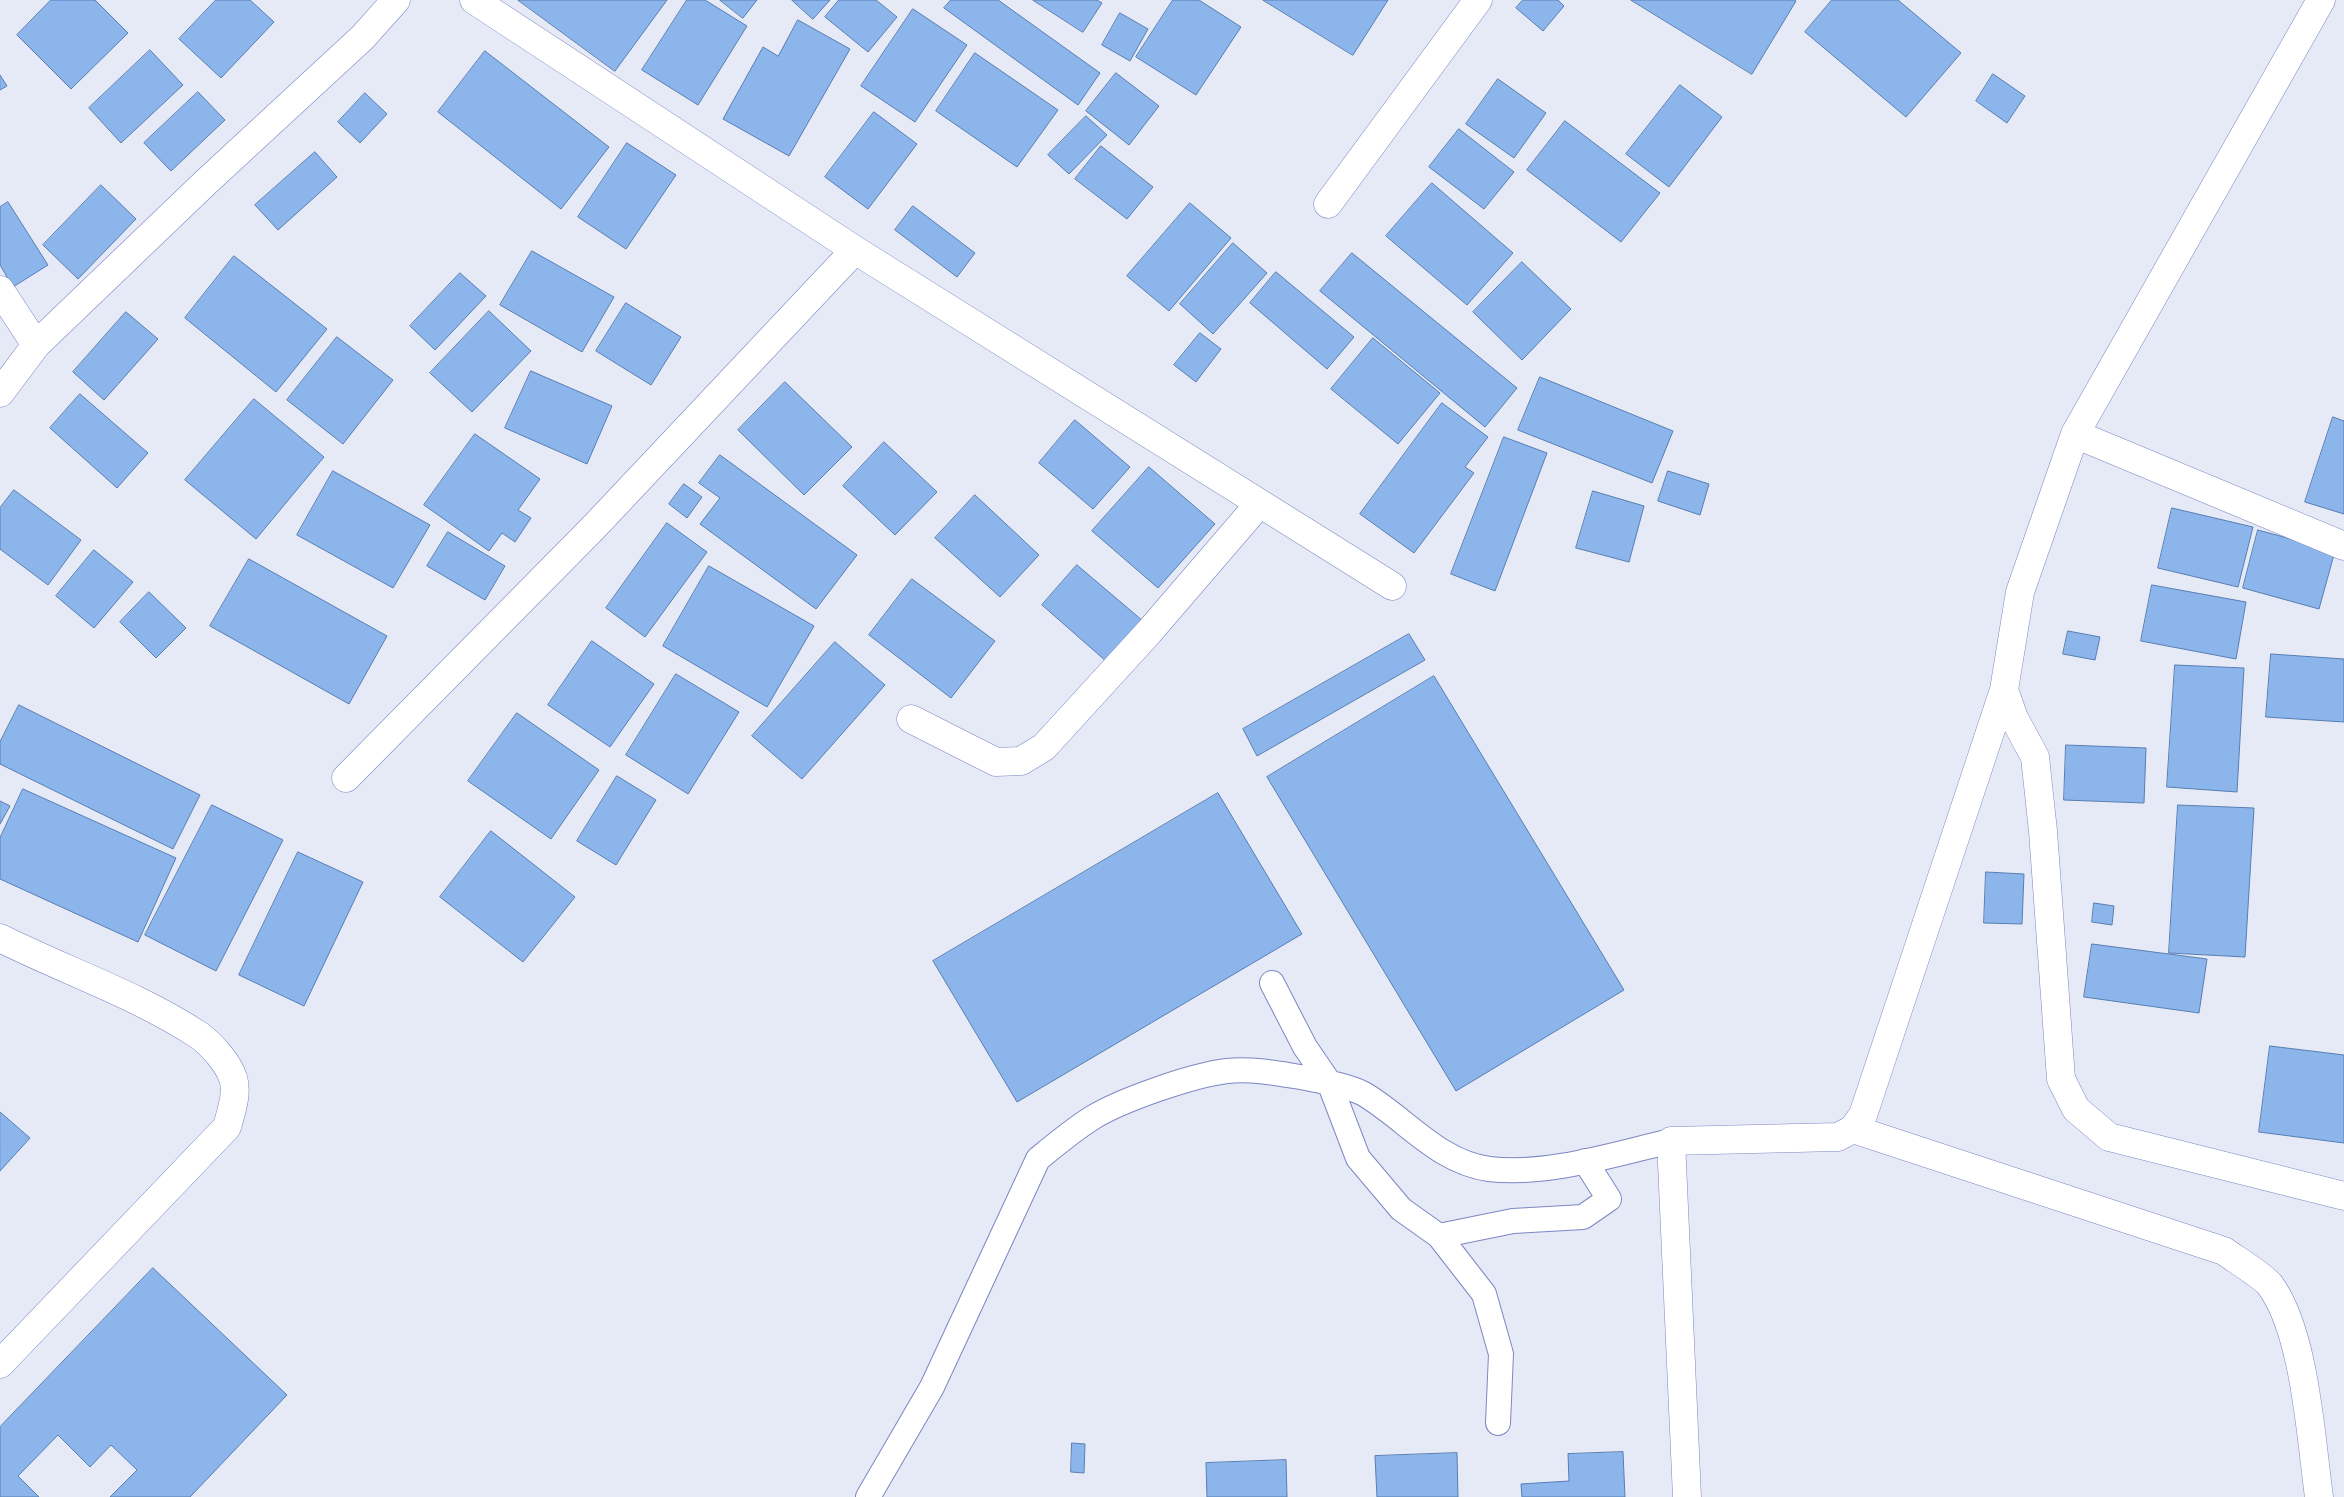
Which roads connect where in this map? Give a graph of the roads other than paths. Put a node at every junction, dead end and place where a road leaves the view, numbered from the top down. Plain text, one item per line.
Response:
1 (396, 0) edge
2 (474, 0) edge
3 (1478, 0) edge
4 (2321, 0) edge
5 (1328, 204) dead end
6 (855, 250) junction
7 (0, 290) edge
8 (36, 344) junction
9 (0, 393) edge
10 (2075, 434) junction
11 (1259, 504) junction
12 (2344, 546) edge
13 (1392, 586) dead end
14 (2004, 690) junction
15 (912, 719) dead end
16 (346, 778) dead end
17 (0, 938) edge
18 (1272, 983) dead end
19 (1329, 1082) junction
20 (1853, 1129) junction
21 (1671, 1141) junction
22 (1585, 1161) junction
23 (2344, 1196) edge
24 (1438, 1236) junction
25 (0, 1364) edge
26 (1498, 1423) dead end
27 (868, 1497) edge
28 (1687, 1497) edge
29 (2319, 1497) edge

1 - 8 street
2 - 6 street
3 - 5 street
4 - 10 street
6 - 11 street
6 - 16 street
7 - 8 street
8 - 9 street
10 - 12 street
10 - 14 street
11 - 13 street
11 - 15 street
14 - 20 street
14 - 23 street
17 - 25 street
18 - 19 lane
19 - 22 lane
19 - 24 lane
19 - 27 lane
20 - 21 street
20 - 29 street
21 - 22 lane
21 - 28 street
22 - 24 lane
24 - 26 lane

